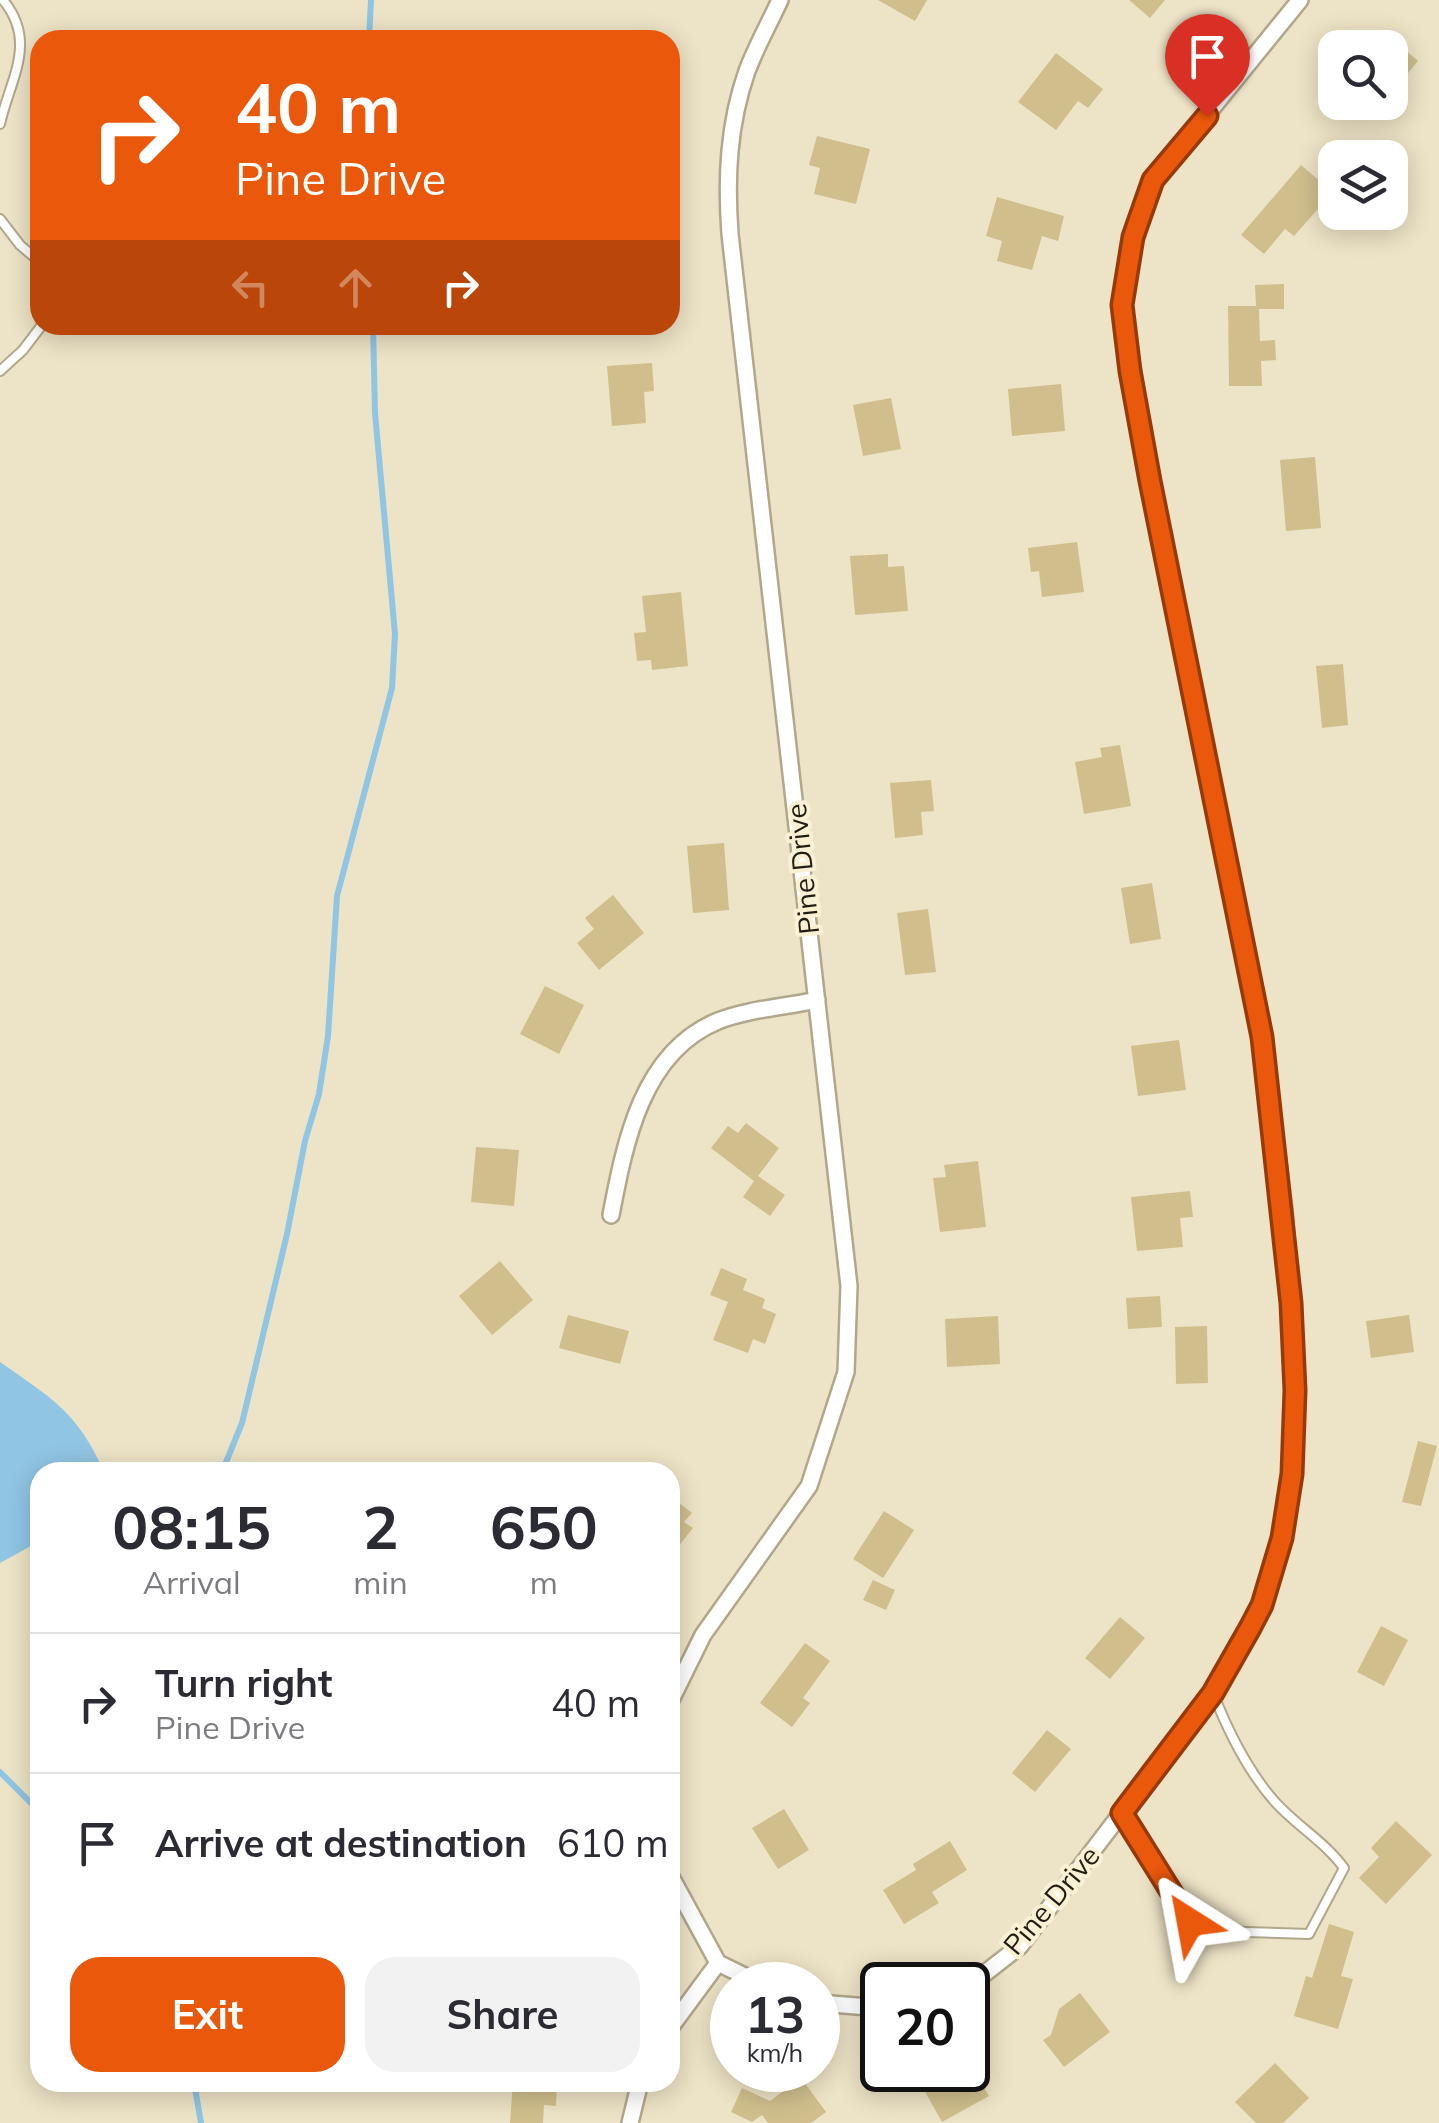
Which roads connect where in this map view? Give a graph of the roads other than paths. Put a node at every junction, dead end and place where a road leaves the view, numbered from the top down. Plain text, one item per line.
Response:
1 (4, 0) edge
2 (780, 0) edge
3 (1300, 0) edge
4 (0, 124) edge
5 (0, 219) edge
6 (30, 254) edge
7 (34, 335) edge
8 (0, 370) edge
9 (817, 1000) junction
10 (611, 1215) dead end
11 (680, 1681) edge
12 (1213, 1693) junction
13 (1122, 1813) junction
14 (680, 1894) edge
15 (718, 1962) edge
16 (990, 1969) edge
17 (710, 1973) edge
18 (680, 2014) edge
19 (638, 2092) edge
20 (630, 2123) edge

1 - 4 lane
2 - 9 street, Pine Drive
3 - 12 street, Pine Drive
5 - 6 lane
7 - 8 lane
9 - 10 street
9 - 11 street, Pine Drive
12 - 13 street, Pine Drive
12 - 13 lane
13 - 16 street, Pine Drive
14 - 15 street
17 - 18 street
19 - 20 street

